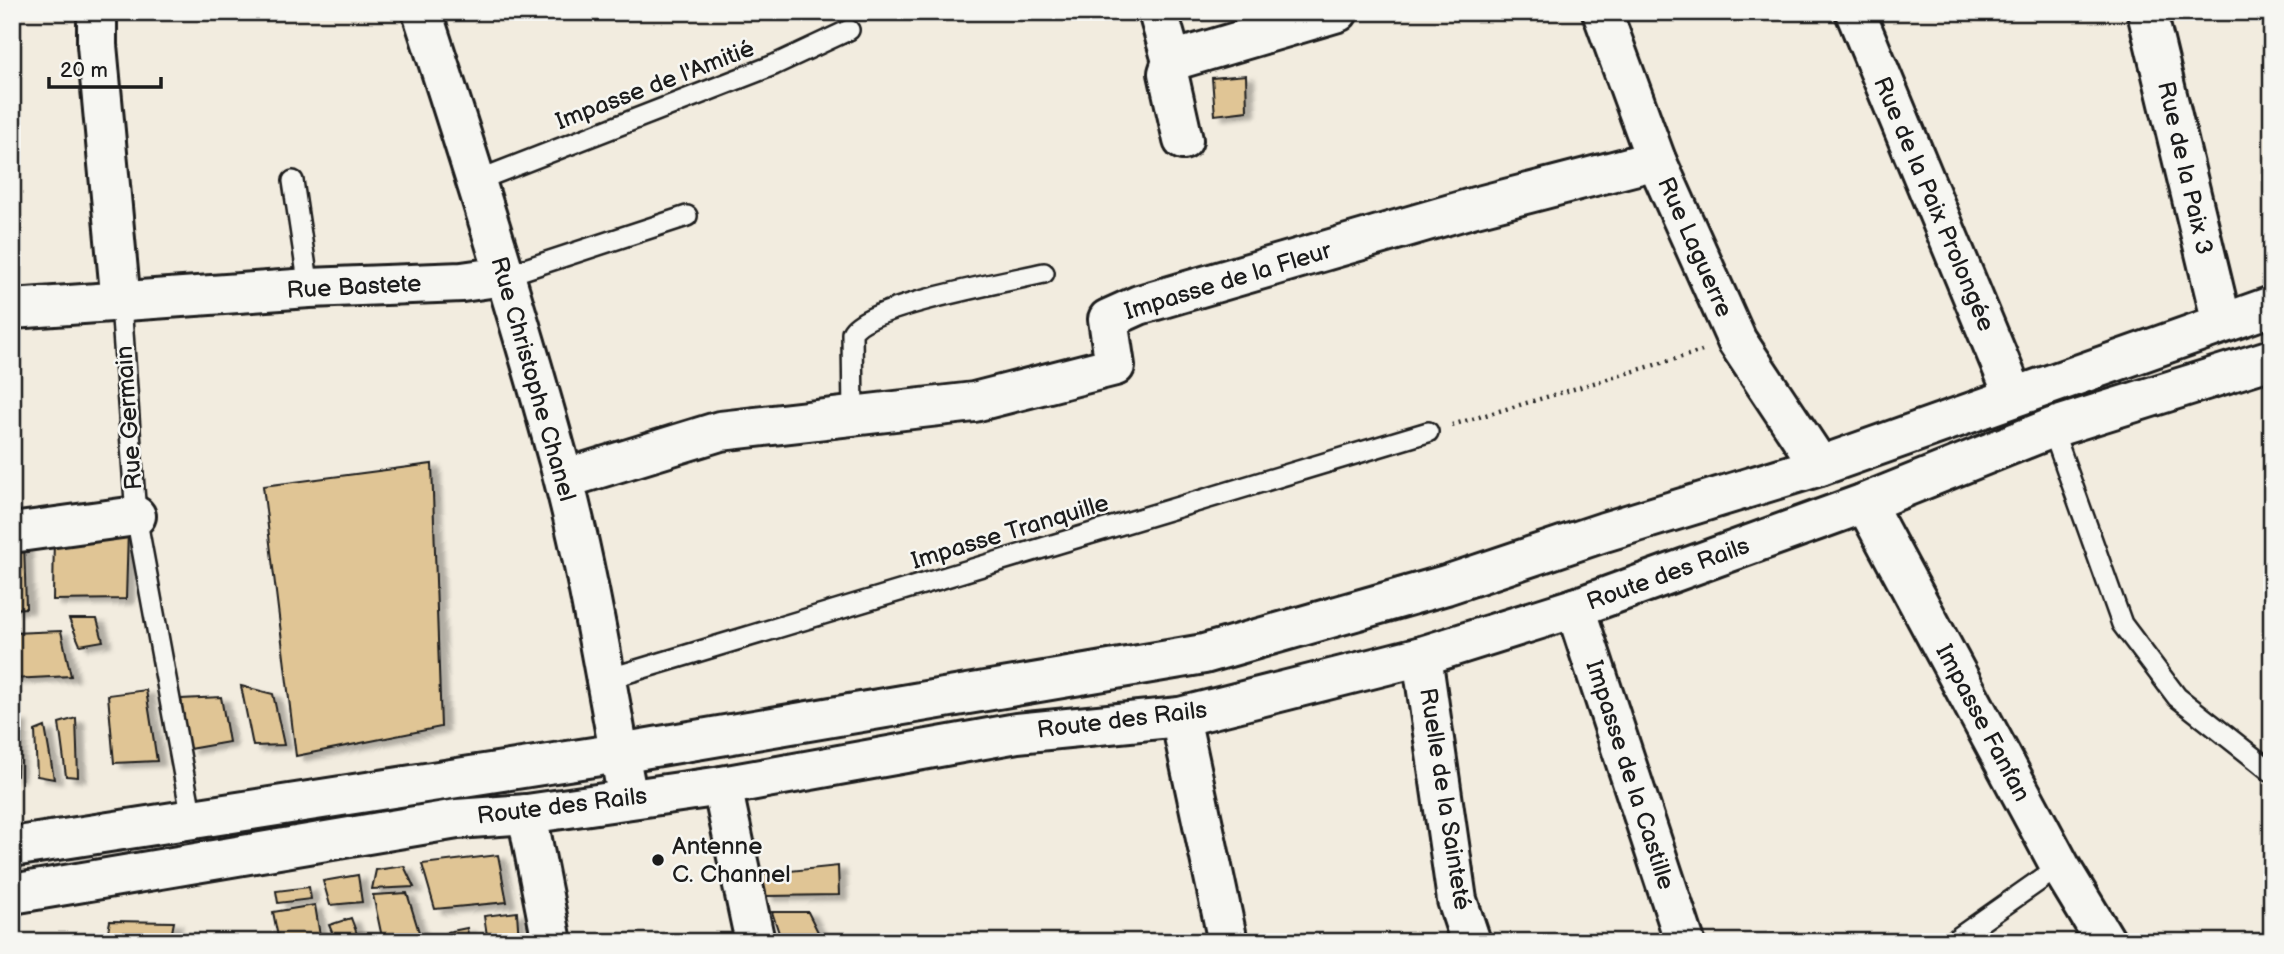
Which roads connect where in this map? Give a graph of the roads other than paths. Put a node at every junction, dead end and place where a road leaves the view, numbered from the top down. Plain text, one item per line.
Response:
1 (97, 12) edge
2 (422, 12) edge
3 (1158, 12) edge
4 (1338, 12) edge
5 (1602, 12) edge
6 (1855, 12) edge
7 (2147, 12) edge
8 (849, 30) dead end
9 (1172, 61) junction
10 (1183, 140) dead end
11 (1656, 160) junction
12 (293, 181) dead end
13 (476, 181) junction
14 (687, 216) dead end
15 (1044, 273) dead end
16 (505, 276) junction
17 (309, 288) junction
18 (121, 304) junction
19 (2272, 306) edge
20 (12, 309) edge
21 (2222, 323) junction
22 (2272, 359) edge
23 (2014, 396) junction
24 (853, 417) junction
25 (2052, 428) junction
26 (1428, 432) road end
27 (1820, 466) junction
28 (564, 480) junction
29 (1865, 503) junction
30 (136, 516) junction
31 (12, 533) edge
32 (1575, 608) junction
33 (1422, 656) junction
34 (607, 679) junction
35 (1180, 717) junction
36 (619, 752) junction
37 (2272, 772) edge
38 (722, 786) junction
39 (628, 799) junction
40 (527, 814) junction
41 (192, 819) junction
42 (12, 848) edge
43 (2060, 866) junction
44 (12, 894) edge
45 (552, 942) edge
46 (755, 942) edge
47 (1228, 942) edge
48 (1471, 942) edge
49 (1685, 942) edge
50 (1952, 942) edge
51 (2106, 942) edge

1 - 18 street, Rue Germain
2 - 13 street, Rue Christophe Chanel
3 - 9 street
4 - 9 street
5 - 11 street, Rue Laguerre
6 - 23 street, Rue de la Paix Prolongée
7 - 21 street, Rue de la Paix 3
8 - 13 lane, Impasse de l'Amitié
9 - 10 street
11 - 24 street, Impasse de la Fleur
11 - 27 street, Rue Laguerre
12 - 17 lane
13 - 16 street, Rue Christophe Chanel
14 - 16 lane, Rue Bastete
15 - 24 lane
16 - 17 street, Rue Bastete
16 - 28 street, Rue Christophe Chanel
17 - 18 street, Rue Bastete
18 - 20 street, Rue Bastete
18 - 30 lane, Rue Germain
19 - 21 street, Route des Rails
21 - 23 street, Route des Rails
22 - 25 street, Route des Rails
23 - 27 street, Route des Rails
24 - 28 street, Impasse de la Fleur
25 - 29 street, Route des Rails
25 - 37 lane
26 - 34 lane, Impasse Tranquille
27 - 36 street, Route des Rails
28 - 34 street, Rue Christophe Chanel
29 - 32 street, Route des Rails
29 - 43 street, Impasse Fanfan
30 - 31 street
30 - 41 lane, Rue Germain
32 - 33 street, Route des Rails
32 - 49 street, Impasse de la Castille
33 - 35 street, Route des Rails
33 - 48 street, Ruelle de la Sainteté
34 - 36 street, Rue Christophe Chanel
35 - 38 street, Route des Rails
35 - 47 street
36 - 39 street, Rue Christophe Chanel
36 - 41 street, Route des Rails
38 - 39 street, Route des Rails
38 - 46 street
39 - 40 street, Route des Rails
40 - 44 street, Route des Rails
40 - 45 street
41 - 42 street, Route des Rails
43 - 50 lane
43 - 51 street, Impasse Fanfan

